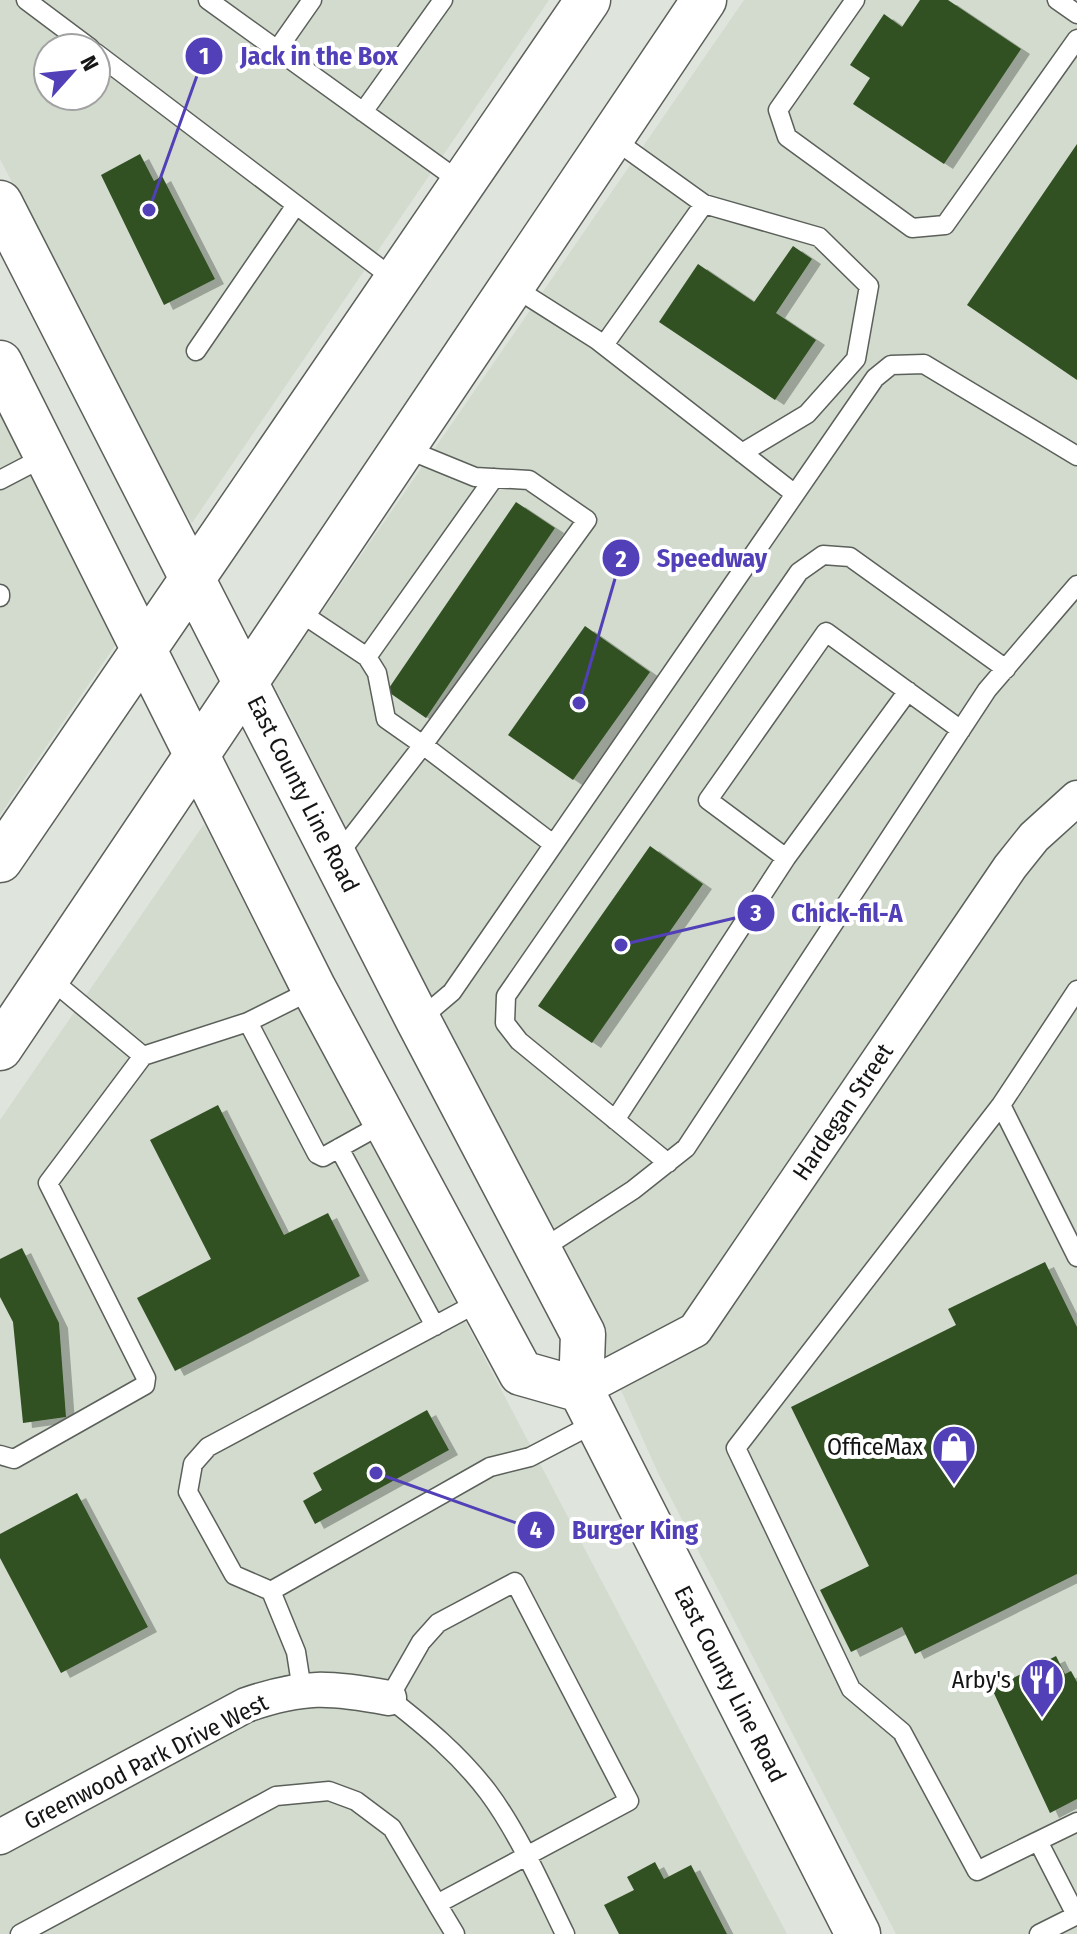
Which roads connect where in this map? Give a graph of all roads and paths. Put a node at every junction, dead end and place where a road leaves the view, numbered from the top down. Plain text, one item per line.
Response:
1 (26, 0) edge
2 (208, 0) edge
3 (312, 0) edge
4 (443, 0) edge
5 (588, 0) edge
6 (704, 0) edge
7 (855, 0) edge
8 (1057, 0) edge
9 (1077, 14) edge
10 (69, 32) edge
11 (1077, 39) edge
12 (277, 50) junction
13 (112, 65) edge
14 (363, 112) junction
15 (612, 138) junction
16 (462, 183) junction
17 (0, 203) edge
18 (704, 204) junction
19 (296, 205) junction
20 (394, 279) junction
21 (512, 286) junction
22 (604, 345) junction
23 (196, 351) dead end
24 (0, 363) edge
25 (404, 448) junction
26 (742, 453) junction
27 (46, 456) junction
28 (1077, 456) edge
29 (494, 478) junction
30 (0, 480) edge
31 (795, 494) junction
32 (193, 577) junction
33 (1077, 585) edge
34 (295, 609) junction
35 (143, 649) junction
36 (367, 657) junction
37 (1006, 669) junction
38 (246, 682) junction
39 (908, 691) junction
40 (961, 730) junction
41 (423, 745) junction
42 (196, 756) junction
43 (1077, 798) edge
44 (553, 844) junction
45 (335, 858) junction
46 (786, 858) junction
47 (0, 860) edge
48 (48, 977) junction
49 (314, 989) junction
50 (1077, 990) edge
51 (418, 1020) junction
52 (248, 1022) junction
53 (0, 1048) edge
54 (143, 1056) junction
55 (1001, 1105) junction
56 (615, 1120) junction
57 (384, 1123) junction
58 (339, 1148) junction
59 (668, 1163) junction
60 (539, 1251) junction
61 (1077, 1257) edge
62 (481, 1301) junction
63 (435, 1326) junction
64 (589, 1406) junction
65 (0, 1455) edge
66 (271, 1591) junction
67 (302, 1690) junction
68 (389, 1698) junction
69 (1077, 1822) edge
70 (0, 1837) edge
71 (1038, 1841) junction
72 (524, 1856) junction
73 (437, 1904) junction
74 (1076, 1915) edge
75 (561, 1932) edge
76 (20, 1934) edge
77 (455, 1934) edge
78 (858, 1934) edge
79 (1039, 1934) edge

1 - 10 lane
2 - 12 lane
3 - 12 lane
4 - 14 lane
5 - 16 main road
6 - 15 main road
7 - 11 lane
8 - 9 lane
12 - 14 lane
13 - 19 lane
14 - 16 lane
15 - 18 lane
15 - 21 main road
16 - 20 main road
17 - 32 main road, East County Line Road
18 - 22 lane
18 - 26 lane
19 - 20 lane
19 - 23 lane
20 - 32 main road
21 - 22 lane
21 - 25 main road
22 - 26 lane
24 - 27 main road
25 - 29 lane
25 - 34 main road
26 - 31 lane
27 - 30 lane
27 - 35 main road
28 - 31 lane
29 - 36 lane
29 - 41 lane
31 - 44 lane
32 - 35 main road
32 - 38 main road, East County Line Road
33 - 37 lane
34 - 36 lane
34 - 38 main road
35 - 42 main road
35 - 47 main road
36 - 41 lane
37 - 40 lane
37 - 56 lane
38 - 42 main road
38 - 45 main road, East County Line Road
39 - 40 lane
39 - 46 lane
39 - 46 lane
40 - 59 lane
41 - 44 lane
41 - 45 lane
42 - 48 main road
42 - 49 main road
43 - 64 street, Hardegan Street
44 - 51 lane
45 - 51 main road, East County Line Road
46 - 56 lane
48 - 53 main road
48 - 54 lane
49 - 52 lane
49 - 57 main road
50 - 55 lane
51 - 60 main road, East County Line Road
52 - 54 lane
52 - 58 lane
54 - 65 lane
55 - 61 lane
55 - 71 lane
56 - 59 lane
57 - 58 lane
57 - 62 main road
58 - 63 lane
59 - 60 lane
60 - 64 main road, East County Line Road
62 - 63 lane
62 - 64 main road
63 - 66 lane
64 - 66 lane
64 - 78 main road, East County Line Road
66 - 67 lane
67 - 68 street, Greenwood Park Drive West
67 - 70 street, Greenwood Park Drive West
68 - 72 lane
68 - 72 lane
69 - 71 lane
71 - 74 lane
72 - 73 lane
72 - 75 lane
73 - 76 lane
73 - 77 lane
74 - 79 lane

